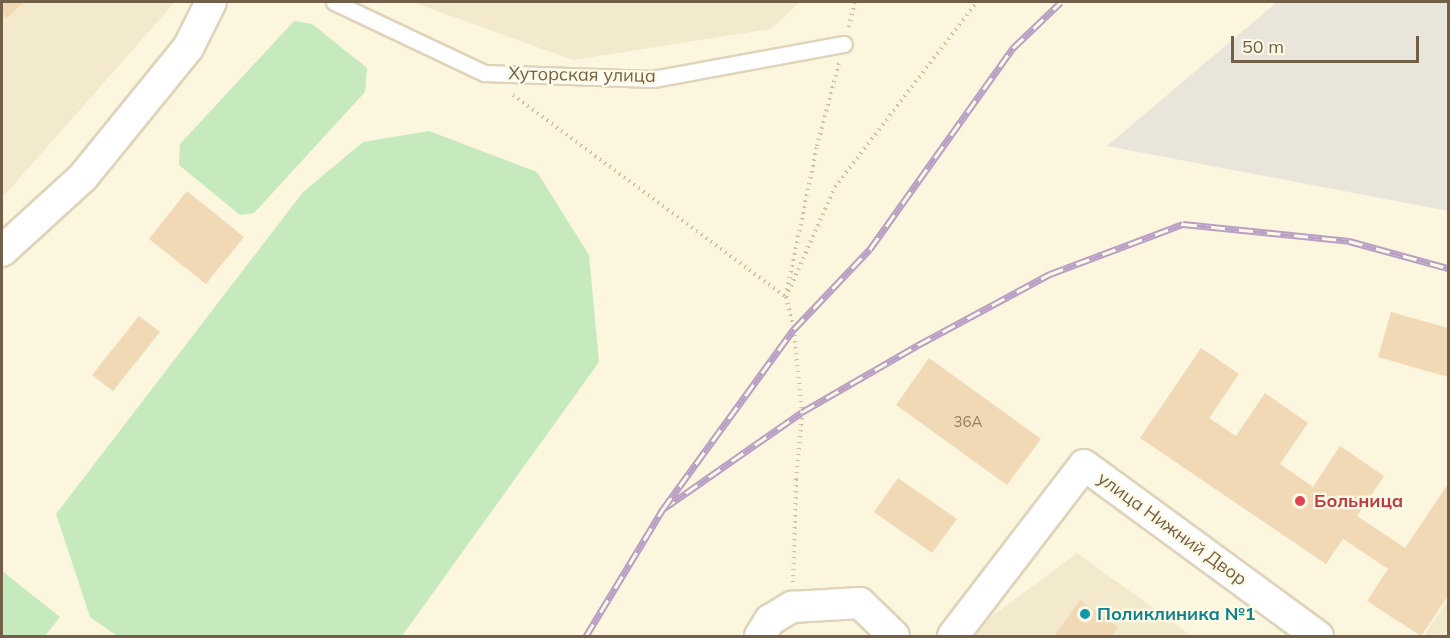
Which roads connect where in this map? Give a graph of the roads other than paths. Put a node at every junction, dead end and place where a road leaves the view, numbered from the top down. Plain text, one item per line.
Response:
1 (211, 2) edge
2 (334, 2) edge
3 (844, 44) road end
4 (2, 251) edge
5 (760, 636) edge
6 (894, 636) edge
7 (953, 636) edge
8 (1318, 636) edge

1 - 4 street
2 - 3 lane, Хуторская улица
5 - 6 street
7 - 8 street, улица Нижний Двор

